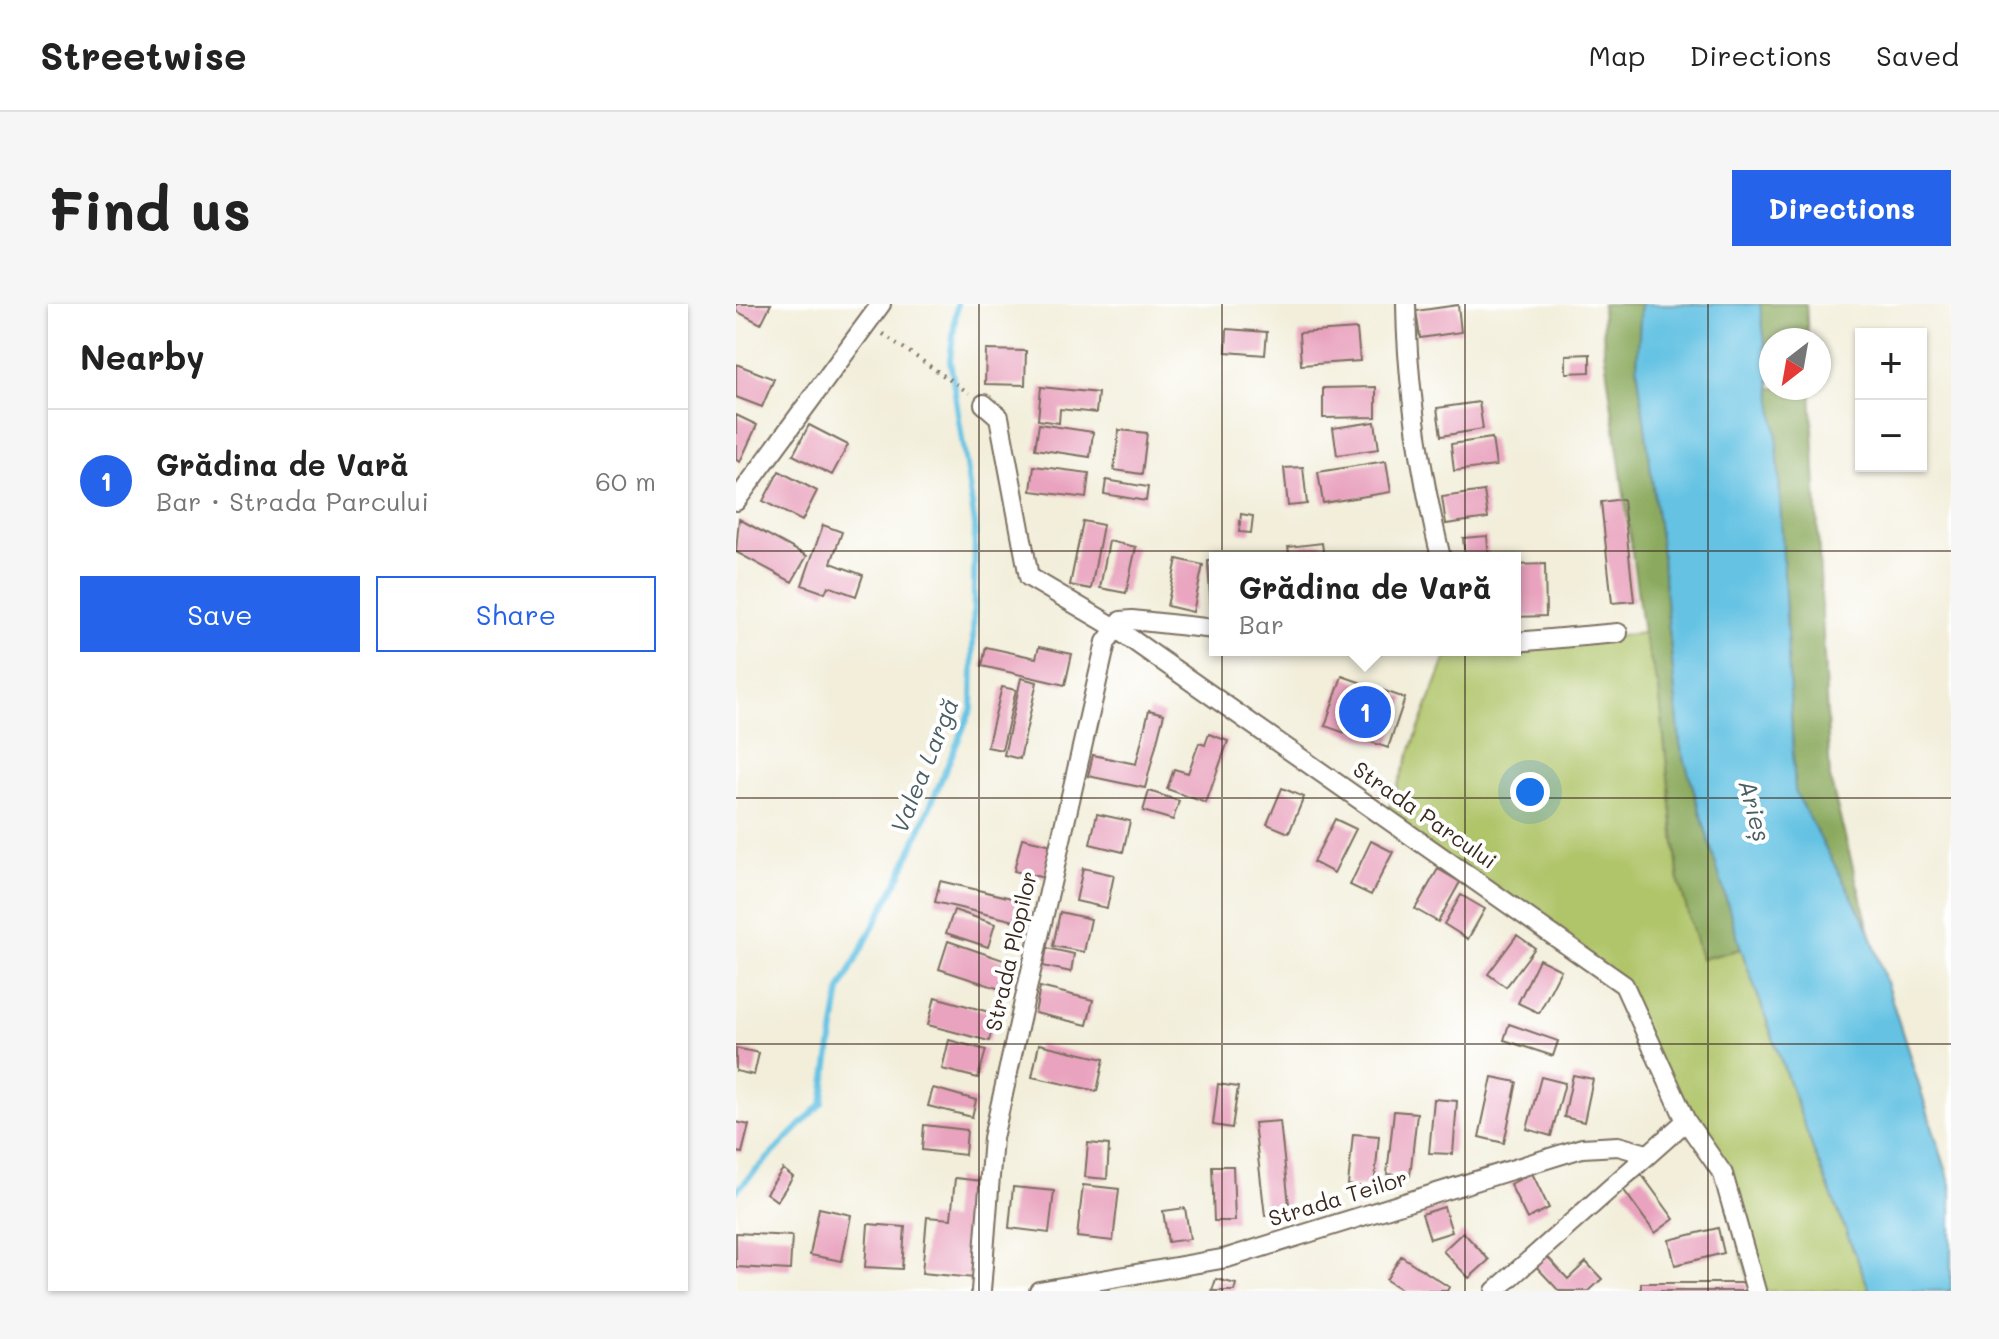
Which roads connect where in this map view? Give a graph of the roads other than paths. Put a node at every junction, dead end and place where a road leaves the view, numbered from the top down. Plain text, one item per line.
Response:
1 (881, 304) edge
2 (1406, 304) edge
3 (984, 404) dead end
4 (736, 501) edge
5 (1440, 552) edge
6 (1114, 627) junction
7 (1209, 628) edge
8 (1618, 633) dead end
9 (1521, 641) edge
10 (1686, 1121) junction
11 (1647, 1154) junction
12 (981, 1291) edge
13 (1039, 1291) edge
14 (1495, 1291) edge
15 (1756, 1291) edge

1 - 4 street
2 - 5 street
3 - 6 street, Strada Parcului
6 - 7 street
6 - 10 street, Strada Parcului
6 - 12 street, Strada Plopilor
8 - 9 street
10 - 11 street
10 - 15 street, Strada Parcului
11 - 13 street, Strada Teilor
11 - 14 street

